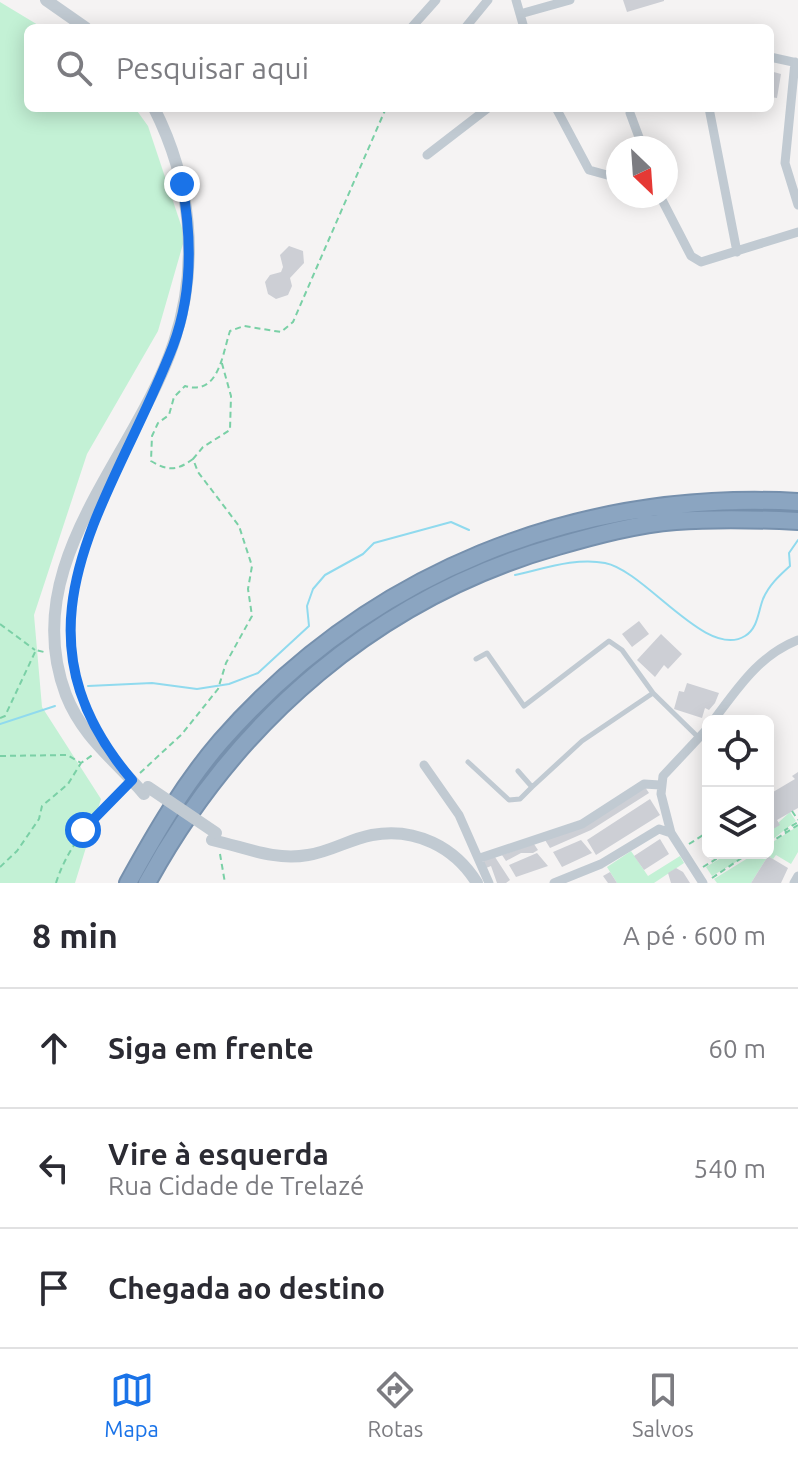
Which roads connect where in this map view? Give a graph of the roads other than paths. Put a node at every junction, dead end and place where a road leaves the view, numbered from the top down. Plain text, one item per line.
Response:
1 (46, 0) edge
2 (436, 0) edge
3 (488, 0) edge
4 (516, 0) edge
5 (570, 0) edge
6 (520, 14) junction
7 (80, 24) edge
8 (415, 24) edge
9 (468, 24) edge
10 (523, 24) edge
11 (774, 58) edge
12 (797, 63) edge
13 (156, 112) edge
14 (483, 112) edge
15 (558, 112) edge
16 (710, 112) edge
17 (630, 113) dead end
18 (639, 136) edge
19 (427, 155) dead end
20 (606, 175) edge
21 (798, 205) edge
22 (666, 208) edge
23 (798, 232) edge
24 (737, 252) junction
25 (798, 502) edge
26 (798, 521) edge
27 (798, 640) edge
28 (476, 659) dead end
29 (653, 693) junction
30 (717, 715) edge
31 (702, 735) edge
32 (699, 739) junction
33 (468, 762) dead end
34 (424, 765) dead end
35 (518, 771) dead end
36 (660, 785) junction
37 (532, 787) junction
38 (671, 833) junction
39 (480, 858) junction
40 (798, 876) edge
41 (128, 883) edge
42 (147, 883) edge
43 (477, 883) edge
44 (489, 883) edge
45 (554, 883) edge
46 (704, 883) edge
47 (794, 883) edge

1 - 7 street
2 - 8 street
3 - 9 street
4 - 6 street
5 - 6 street
6 - 10 street
11 - 12 street
12 - 21 street
13 - 43 street, bridge
14 - 19 street
15 - 20 street
16 - 24 street
17 - 18 street
22 - 24 street
23 - 24 street
25 - 41 highway
26 - 42 highway
27 - 30 street
28 - 29 lane
29 - 32 lane
29 - 37 lane
31 - 32 street
32 - 36 street
33 - 37 lane
34 - 39 street
35 - 37 lane
36 - 38 street
36 - 39 street
38 - 45 street
38 - 46 street
39 - 44 street
40 - 47 street

